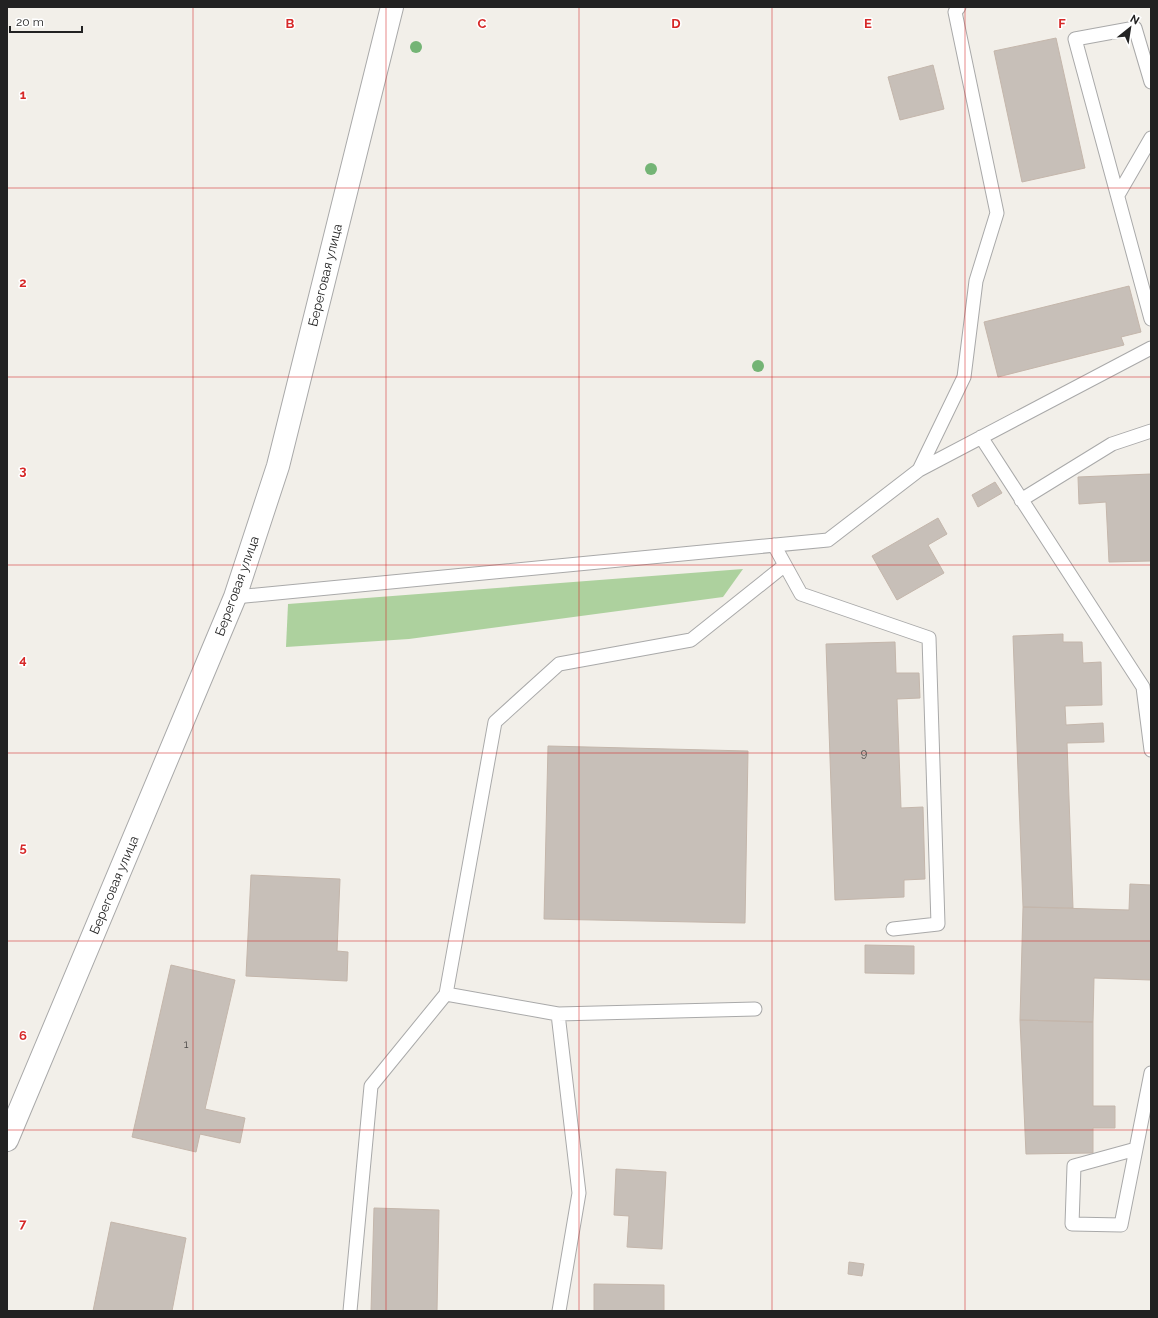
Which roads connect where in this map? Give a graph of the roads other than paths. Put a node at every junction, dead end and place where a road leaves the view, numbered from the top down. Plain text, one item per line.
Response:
1 (392, 7) edge
2 (959, 7) edge
3 (1151, 82) edge
4 (1151, 138) edge
5 (1118, 195) junction
6 (1151, 318) edge
7 (1151, 348) edge
8 (1151, 431) edge
9 (981, 437) junction
10 (920, 470) junction
11 (1021, 500) junction
12 (774, 545) junction
13 (785, 565) junction
14 (235, 596) junction
15 (1151, 750) edge
16 (894, 929) dead end
17 (446, 994) junction
18 (755, 1009) dead end
19 (558, 1014) junction
20 (1151, 1073) edge
21 (7, 1140) edge
22 (1136, 1149) junction
23 (350, 1311) edge
24 (559, 1311) edge

1 - 14 street, Береговая улица
2 - 10 lane
3 - 5 lane
4 - 5 lane
5 - 6 lane
7 - 9 lane
8 - 11 lane
9 - 10 lane
9 - 11 lane
10 - 12 lane
11 - 15 lane
12 - 13 lane
12 - 14 lane
13 - 16 lane
13 - 17 lane
14 - 21 street, Береговая улица
17 - 19 lane
17 - 23 lane
18 - 19 lane
19 - 24 lane
20 - 22 lane
22 - 22 lane

